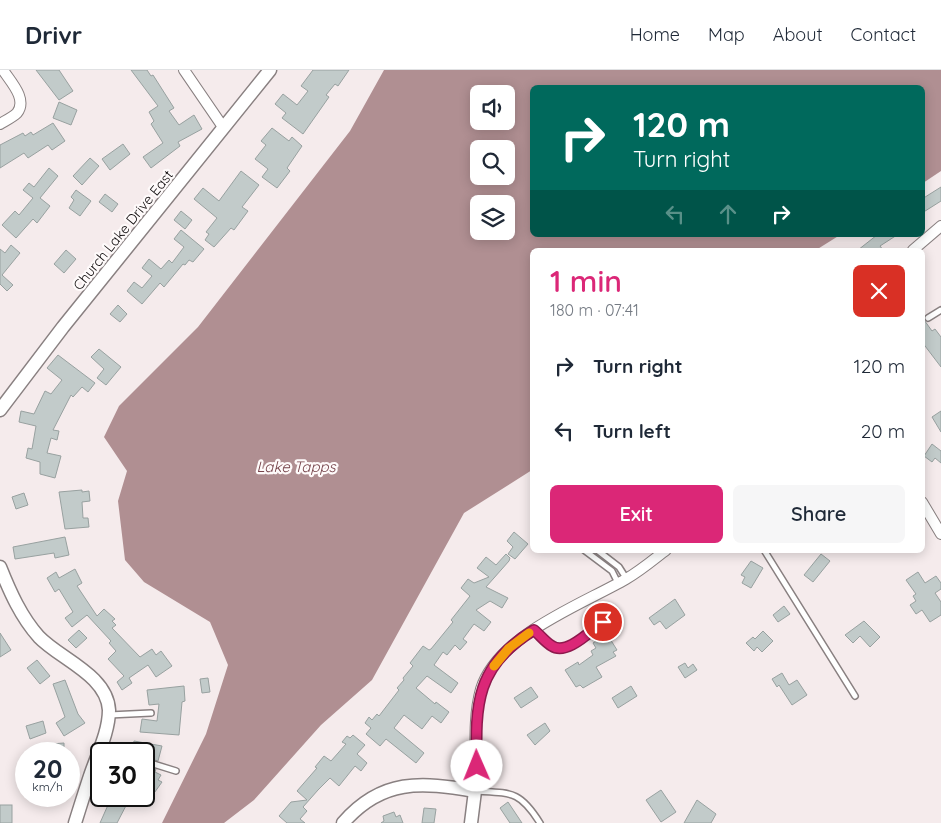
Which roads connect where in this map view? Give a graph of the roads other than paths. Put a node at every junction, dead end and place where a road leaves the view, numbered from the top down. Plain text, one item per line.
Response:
1 (3, 70) edge
2 (184, 70) edge
3 (270, 70) edge
4 (0, 124) edge
5 (224, 127) junction
6 (941, 226) edge
7 (915, 248) edge
8 (941, 310) edge
9 (928, 318) dead end
10 (0, 410) edge
11 (925, 507) edge
12 (941, 534) edge
13 (588, 553) edge
14 (601, 553) edge
15 (662, 553) edge
16 (766, 553) edge
17 (0, 567) edge
18 (623, 581) junction
19 (3, 586) edge
20 (603, 622) dead end
21 (534, 630) junction
22 (855, 696) dead end
23 (151, 713) dead end
24 (108, 716) junction
25 (107, 742) edge
26 (155, 764) edge
27 (176, 771) dead end
28 (90, 788) edge
29 (476, 791) junction
30 (75, 823) edge
31 (343, 823) edge
32 (471, 823) edge
33 (540, 823) edge

1 - 4 street
2 - 5 street
3 - 5 street, Church Lake Drive East
5 - 10 street, Church Lake Drive East
6 - 7 street
8 - 9 lane
11 - 12 street
13 - 18 lane
14 - 18 lane
15 - 18 street
16 - 22 lane
17 - 19 street
18 - 21 street
19 - 24 street
20 - 21 lane
21 - 29 street
23 - 24 lane
24 - 25 street
26 - 27 lane
28 - 30 street
29 - 31 street
29 - 32 street
29 - 33 lane

